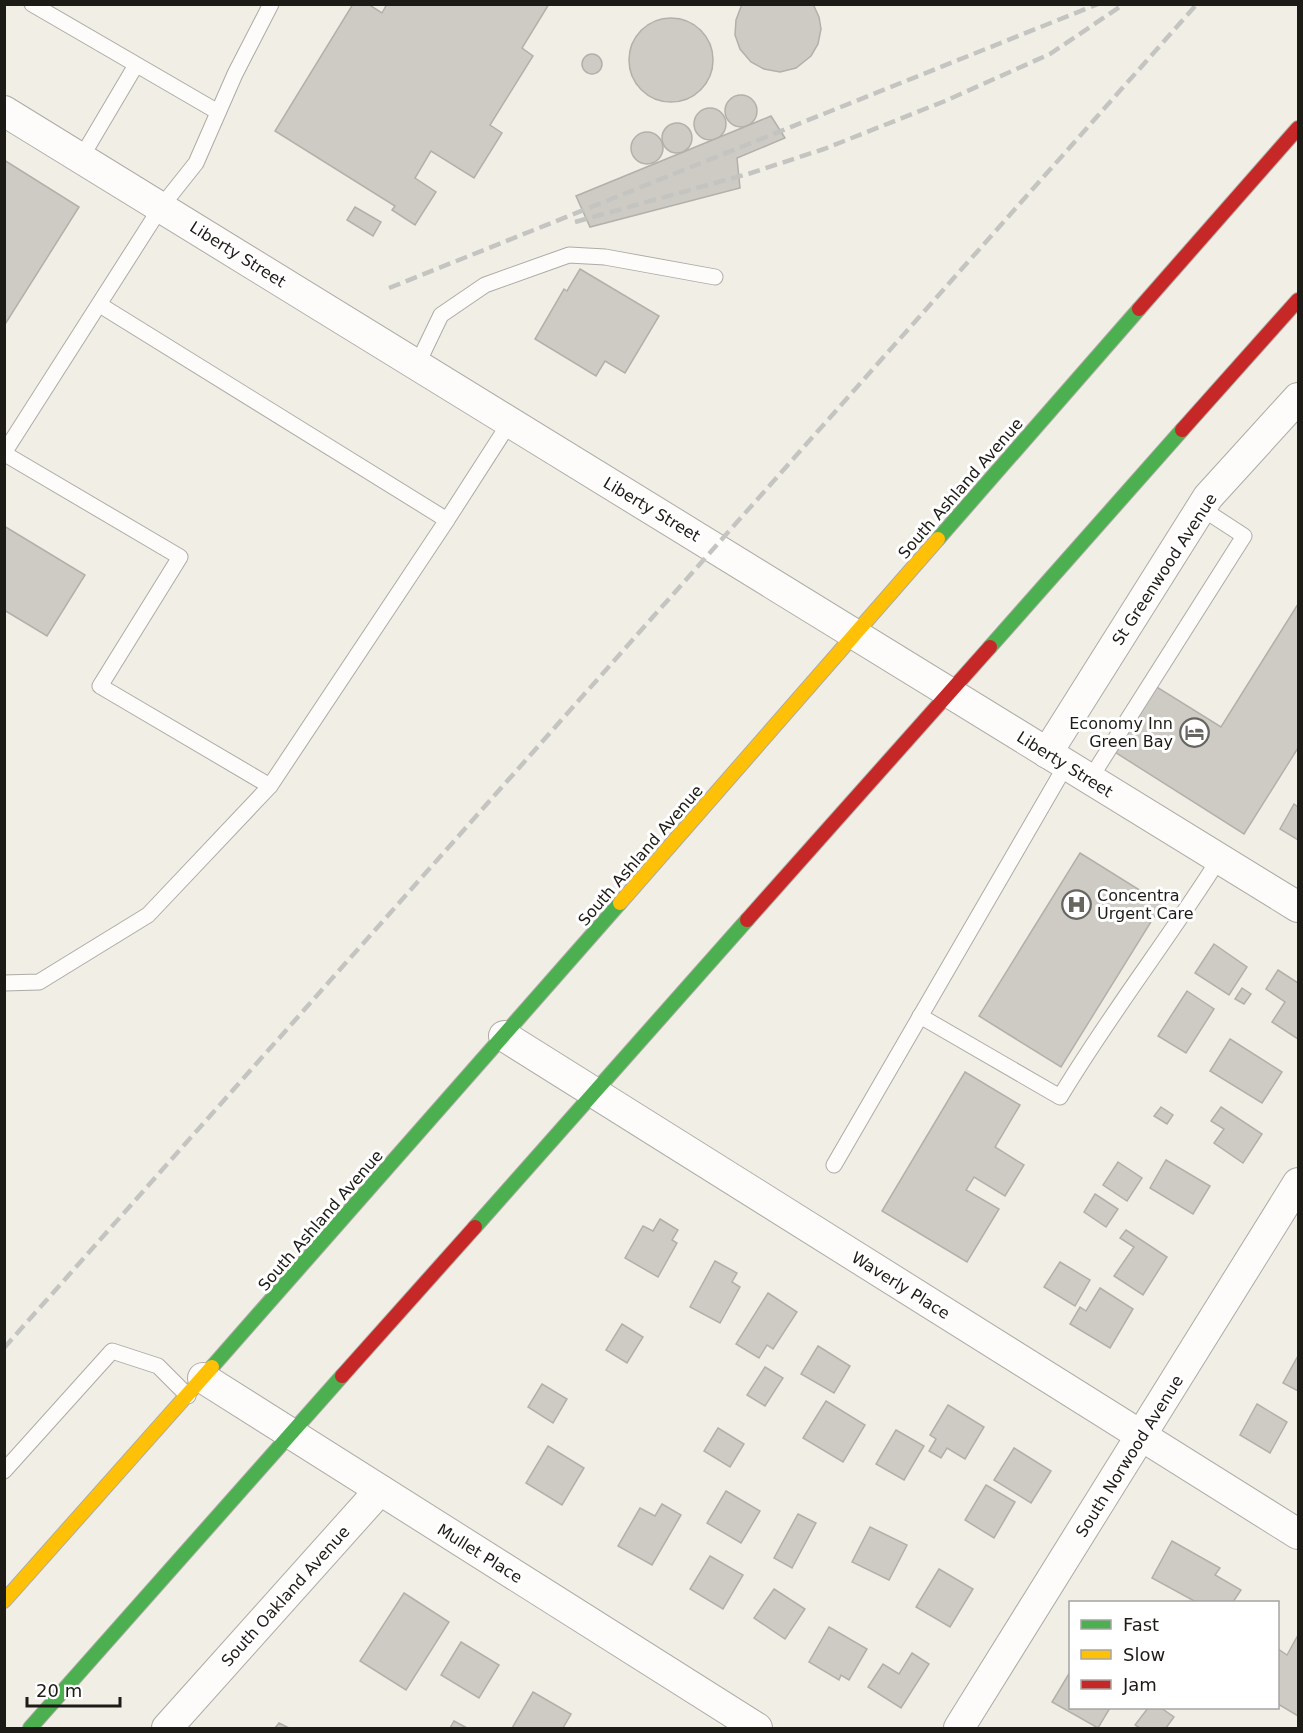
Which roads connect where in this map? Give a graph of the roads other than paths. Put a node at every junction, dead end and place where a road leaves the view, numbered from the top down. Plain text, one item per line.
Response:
1 (32, 4) edge
2 (271, 4) edge
3 (136, 65) junction
4 (4, 111) edge
5 (219, 112) junction
6 (1299, 128) edge
7 (81, 158) junction
8 (161, 207) junction
9 (715, 277) dead end
10 (1299, 300) edge
11 (100, 305) junction
12 (417, 365) junction
13 (1299, 398) edge
14 (510, 422) junction
15 (5, 453) edge
16 (1201, 508) junction
17 (447, 520) junction
18 (854, 634) junction
19 (950, 693) junction
20 (1068, 766) junction
21 (270, 786) junction
22 (1219, 859) junction
23 (1299, 908) edge
24 (4, 983) edge
25 (920, 1016) junction
26 (504, 1036) junction
27 (594, 1092) junction
28 (834, 1165) dead end
29 (1299, 1183) edge
30 (195, 1387) junction
31 (292, 1434) junction
32 (1141, 1436) junction
33 (4, 1471) edge
34 (380, 1490) junction
35 (1299, 1534) edge
36 (4, 1601) edge
37 (172, 1727) edge
38 (30, 1728) edge
39 (757, 1728) edge
40 (959, 1728) edge

1 - 3 lane
2 - 5 lane
3 - 5 lane
3 - 7 lane
4 - 7 street, Liberty Street
5 - 8 lane
6 - 18 main road, South Ashland Avenue
7 - 8 street, Liberty Street
8 - 11 lane
8 - 12 street, Liberty Street
9 - 12 lane
10 - 19 main road
11 - 15 lane
11 - 17 lane
12 - 14 street, Liberty Street
13 - 16 street, St Greenwood Avenue
14 - 17 lane
14 - 18 street, Liberty Street
15 - 21 lane
16 - 20 street, St Greenwood Avenue
16 - 20 lane
17 - 21 lane
18 - 19 street, Liberty Street
18 - 26 main road, South Ashland Avenue
19 - 20 street, Liberty Street
19 - 27 main road
20 - 22 street, Liberty Street
20 - 25 lane
21 - 24 lane
22 - 23 street, Liberty Street
22 - 25 lane
25 - 28 lane
26 - 27 street, Waverly Place
26 - 30 main road, South Ashland Avenue
27 - 31 main road
27 - 32 street, Waverly Place
29 - 32 street, South Norwood Avenue
30 - 31 street, Mullet Place
30 - 33 lane
30 - 36 main road, South Ashland Avenue
31 - 34 street, Mullet Place
31 - 38 main road
32 - 35 street, Waverly Place
32 - 40 street, South Norwood Avenue
34 - 37 street, South Oakland Avenue
34 - 39 street, Mullet Place

